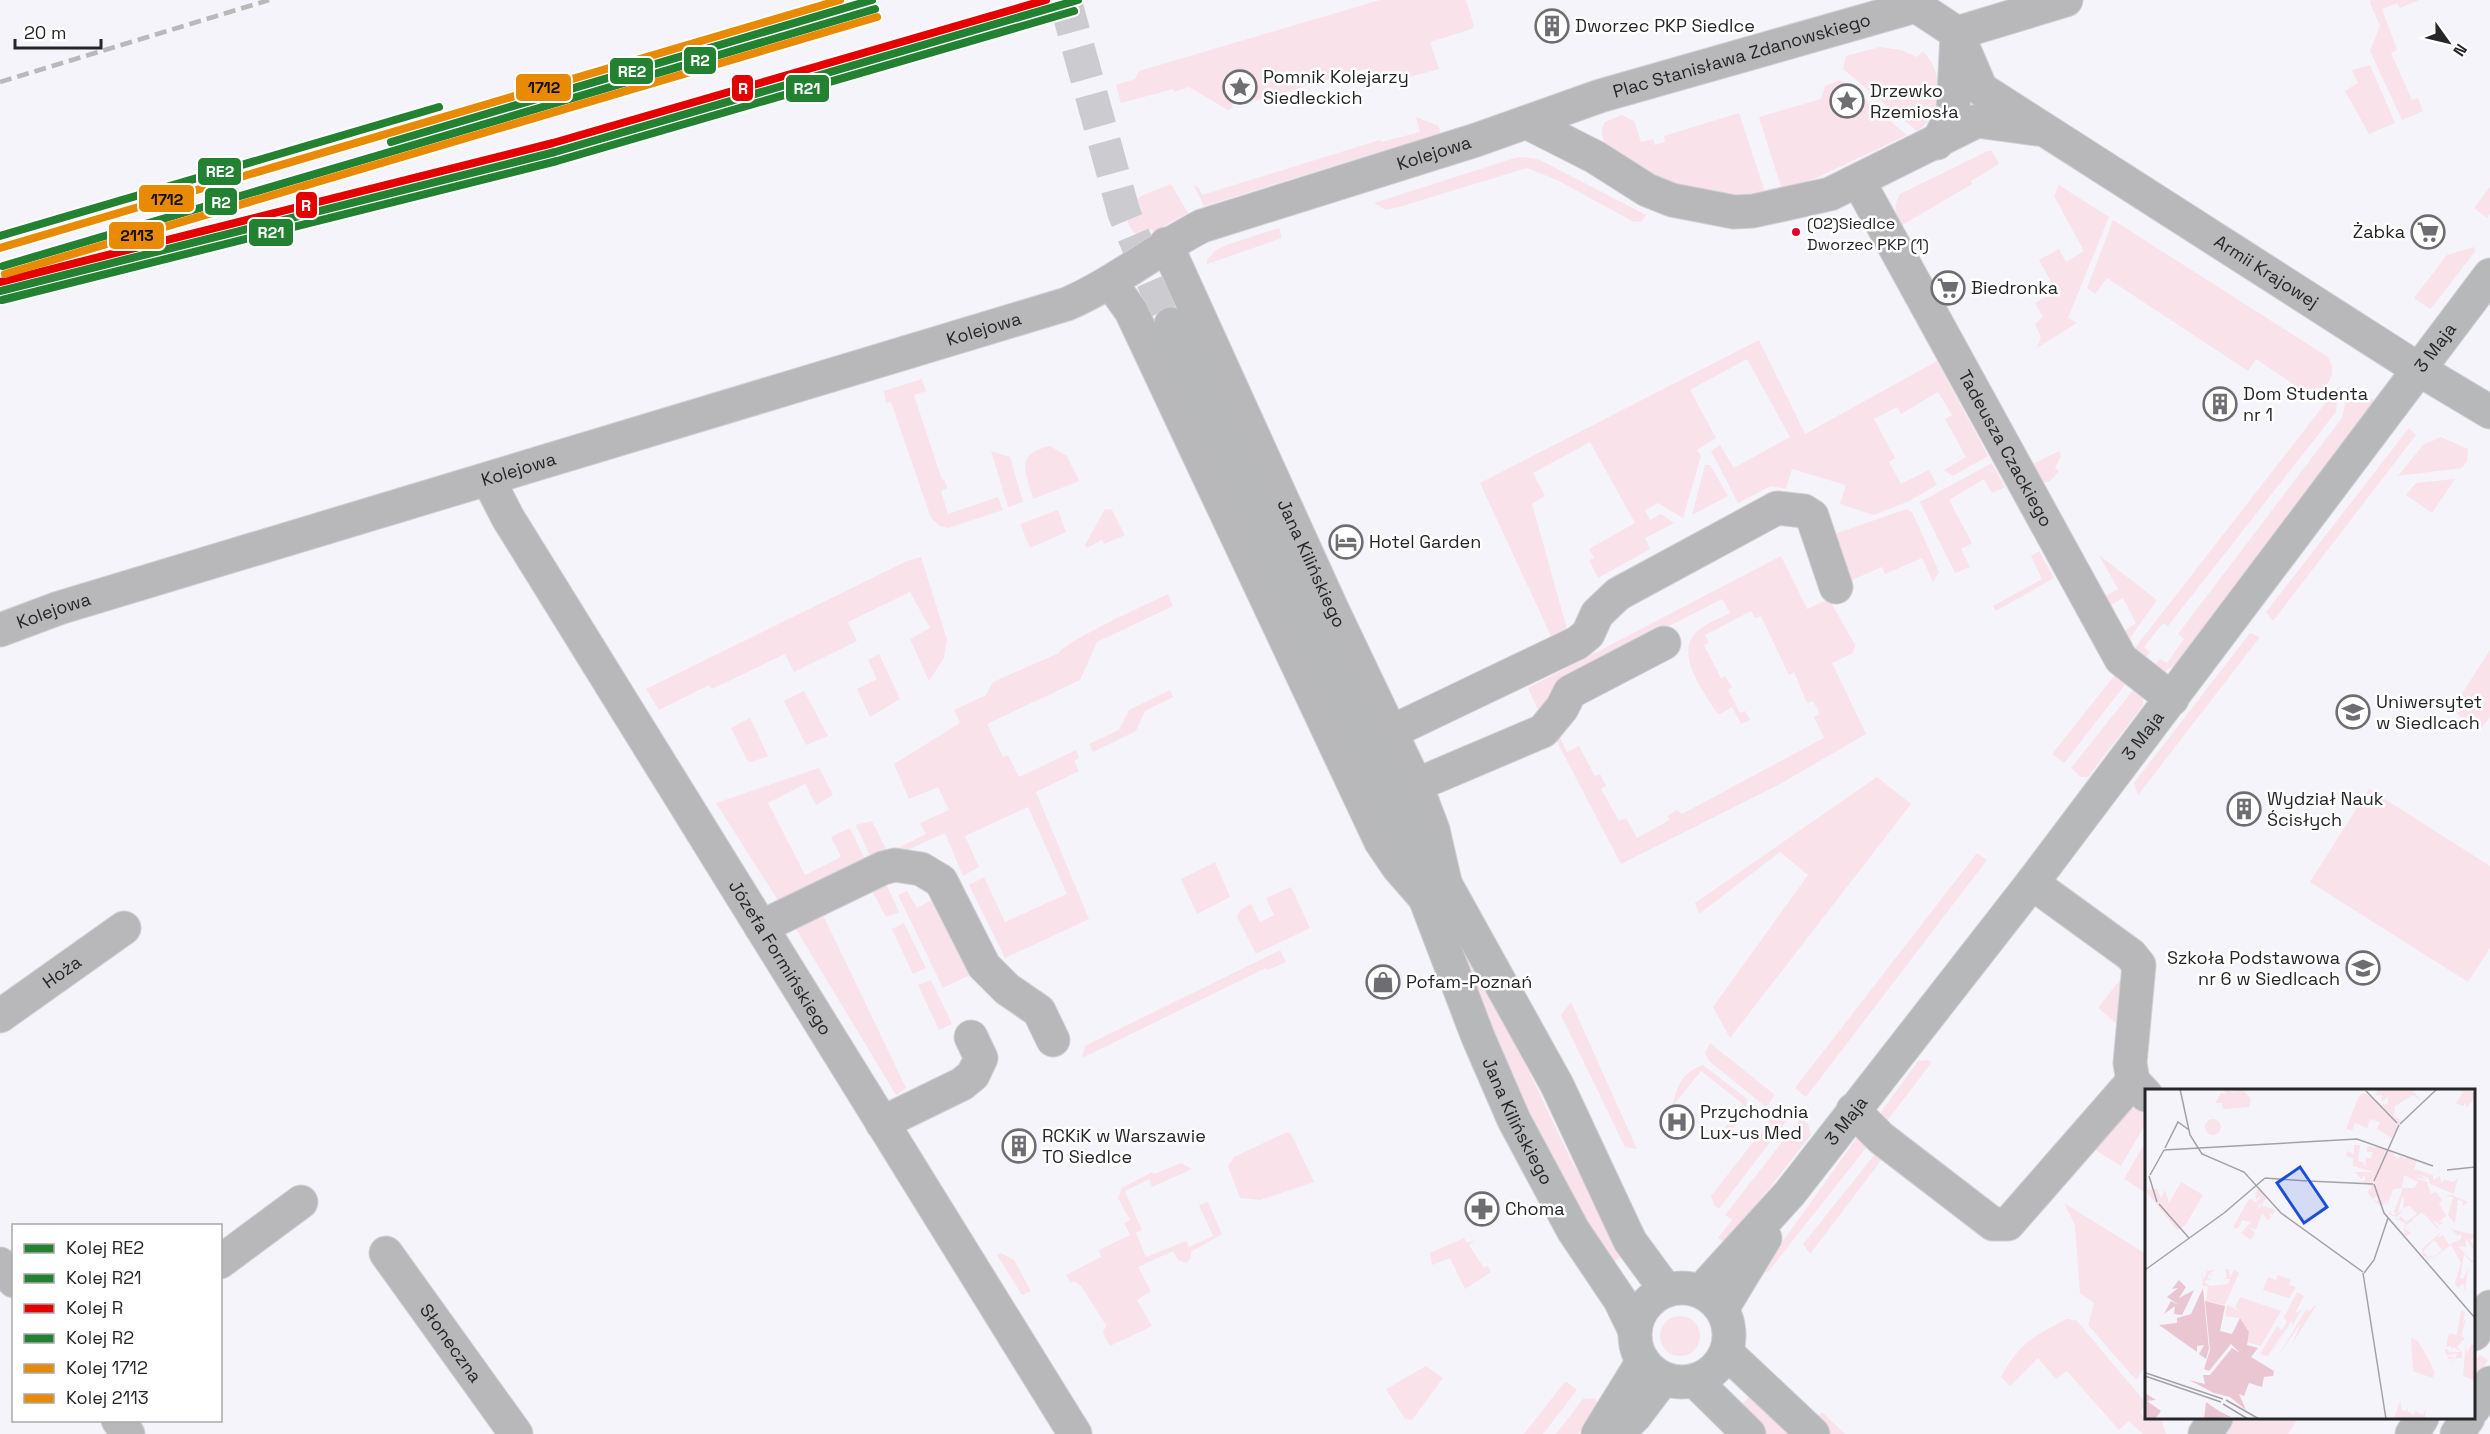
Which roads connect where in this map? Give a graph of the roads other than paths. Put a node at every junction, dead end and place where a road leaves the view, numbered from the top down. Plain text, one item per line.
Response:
1 (2066, 0) edge
2 (1957, 33) junction
3 (1600, 96) junction
4 (1528, 123) junction
5 (2044, 130) junction
6 (1937, 143) junction
7 (1595, 157) junction
8 (1859, 182) junction
9 (1166, 244) junction
10 (2490, 275) edge
11 (1111, 283) junction
12 (1171, 324) tunnel mouth
13 (2418, 369) junction
14 (2490, 412) edge
15 (488, 479) junction
16 (1836, 587) dead end
17 (0, 630) edge
18 (1664, 643) dead end
19 (2172, 699) junction
20 (1391, 732) junction
21 (1405, 796) junction
22 (2032, 883) junction
23 (1436, 891) junction
24 (760, 927) junction
25 (124, 928) dead end
26 (0, 1016) edge
27 (971, 1037) dead end
28 (1053, 1040) dead end
29 (2140, 1088) edge
30 (1853, 1110) junction
31 (882, 1123) junction
32 (301, 1202) dead end
33 (386, 1253) dead end
34 (222, 1261) edge
35 (0, 1264) edge
36 (12, 1279) edge
37 (1666, 1290) junction
38 (1712, 1300) junction
39 (1727, 1353) junction
40 (1659, 1363) junction
41 (2490, 1383) edge
42 (2475, 1406) edge
43 (2215, 1419) edge
44 (2421, 1419) edge
45 (2467, 1419) edge
46 (516, 1434) edge
47 (1075, 1434) edge
48 (1598, 1434) edge
49 (1617, 1434) edge
50 (1749, 1434) edge
51 (1813, 1434) edge
52 (2205, 1434) edge
53 (2412, 1434) edge
54 (2457, 1434) edge

1 - 2 street
2 - 3 street, Plac Stanisława Zdanowskiego
2 - 5 street
2 - 6 street
3 - 4 street, Plac Stanisława Zdanowskiego
3 - 7 street
4 - 7 street
4 - 9 street, Kolejowa
5 - 6 street
5 - 13 street, Armii Krajowej
6 - 8 street
7 - 8 street
8 - 19 street, Tadeusza Czackiego
9 - 11 street, Kolejowa
9 - 20 street, Jana Kilińskiego
10 - 13 street, 3 Maja
11 - 15 street, Kolejowa
11 - 23 street, Jana Kilińskiego
12 - 21 street, Jana Kilińskiego
13 - 14 street, Armii Krajowej
13 - 19 street, 3 Maja
15 - 17 street, Kolejowa
15 - 24 street, Józefa Formińskiego
16 - 20 street
18 - 21 street
19 - 22 street, 3 Maja
20 - 21 street, Jana Kilińskiego
21 - 23 street, Jana Kilińskiego
22 - 29 street
22 - 30 street, 3 Maja
23 - 37 street, Jana Kilińskiego
23 - 40 street, Jana Kilińskiego
24 - 28 street
24 - 31 street, Józefa Formińskiego
25 - 26 street, Hoża
27 - 31 street
29 - 30 street
30 - 38 street, 3 Maja
31 - 47 street, Józefa Formińskiego
32 - 34 street
33 - 46 street, Słoneczna
35 - 36 street
37 - 38 street
37 - 40 street
38 - 39 street
39 - 40 street
39 - 51 street
40 - 48 street
40 - 49 street
40 - 50 street, Jana Kilińskiego
41 - 42 street
43 - 52 street
44 - 53 street
45 - 54 street

